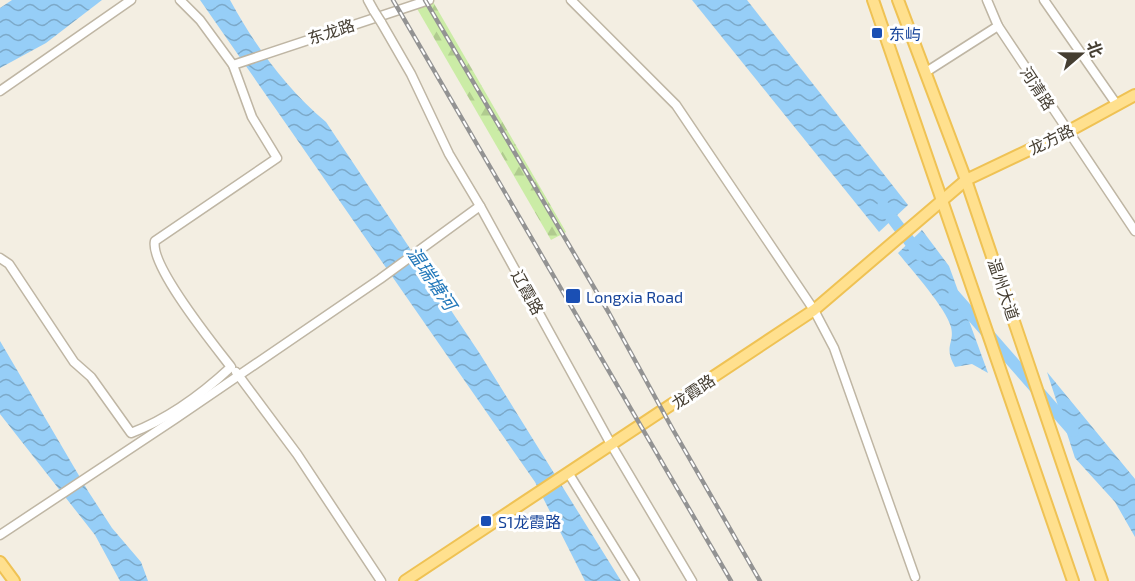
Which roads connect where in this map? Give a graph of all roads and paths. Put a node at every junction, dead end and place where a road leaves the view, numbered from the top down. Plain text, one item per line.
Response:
1 (131, 0) edge
2 (180, 0) edge
3 (368, 0) edge
4 (429, 0) edge
5 (572, 0) edge
6 (873, 0) edge
7 (898, 0) edge
8 (987, 0) edge
9 (1044, 0) edge
10 (998, 26) junction
11 (236, 65) junction
12 (926, 72) junction
13 (0, 91) edge
14 (1135, 95) edge
15 (1117, 105) junction
16 (1066, 132) junction
17 (966, 180) junction
18 (942, 197) junction
19 (480, 206) junction
20 (1135, 231) edge
21 (0, 258) edge
22 (814, 310) junction
23 (231, 367) junction
24 (238, 376) junction
25 (612, 446) junction
26 (569, 474) junction
27 (0, 535) edge
28 (0, 562) edge
29 (915, 578) dead end
30 (14, 581) edge
31 (381, 581) edge
32 (405, 581) edge
33 (635, 581) edge
34 (692, 581) edge
35 (1073, 581) edge
36 (1102, 581) edge

1 - 13 street
2 - 11 street
3 - 19 street, 辽霞路, bridge
4 - 11 street, 东龙路
5 - 22 street
6 - 18 main road, 温州大道
7 - 12 main road, 温州大道
8 - 10 street, 河清路
9 - 15 street
10 - 12 street
10 - 16 street, 河清路
11 - 23 street
12 - 17 main road, 温州大道
14 - 15 main road, 龙方路
15 - 16 main road, 龙方路
16 - 17 main road, 龙方路
16 - 20 street, 河清路
17 - 18 main road, 龙霞路
17 - 36 main road, 温州大道
18 - 22 main road, 龙霞路
18 - 35 main road, 温州大道
19 - 24 street
19 - 25 street, 辽霞路
21 - 23 street
22 - 25 main road, 龙霞路
22 - 29 street
23 - 24 street
24 - 27 street
24 - 31 street
25 - 26 main road, 龙霞路
25 - 34 street, 辽霞路
26 - 32 main road, 龙霞路
26 - 33 street
28 - 30 main road

